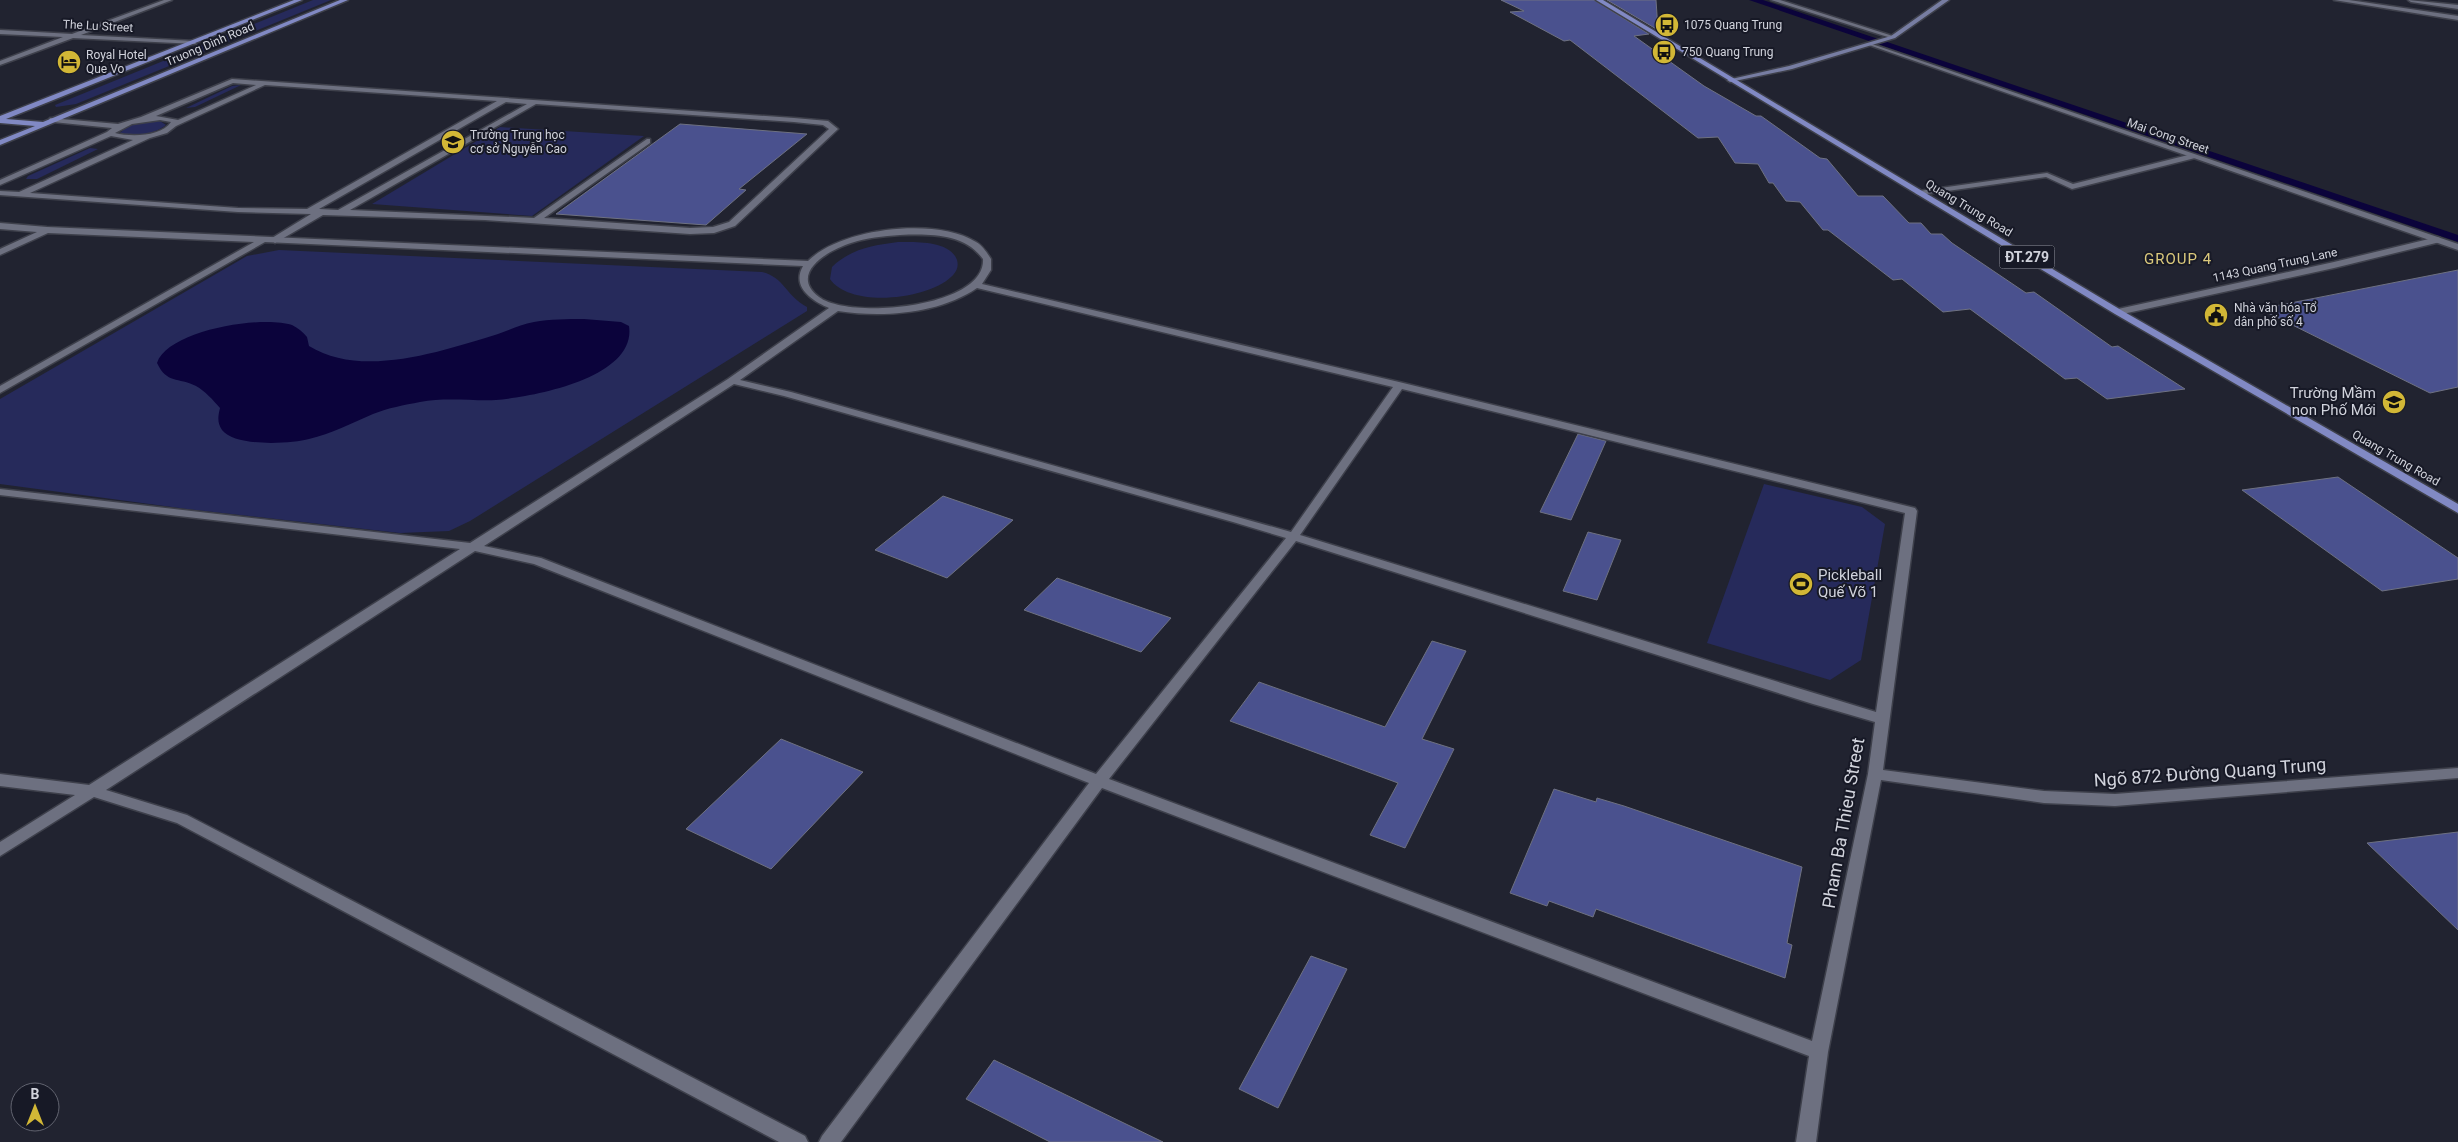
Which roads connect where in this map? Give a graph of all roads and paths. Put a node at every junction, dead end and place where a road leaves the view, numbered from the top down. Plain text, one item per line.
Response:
1 (169, 0) edge
2 (299, 0) edge
3 (345, 0) edge
4 (1599, 0) edge
5 (1774, 0) edge
6 (1946, 0) edge
7 (2337, 0) edge
8 (2411, 0) edge
9 (2458, 7) edge
10 (2458, 18) edge
11 (0, 32) edge
12 (73, 36) junction
13 (1893, 37) junction
14 (194, 43) junction
15 (1871, 44) junction
16 (0, 63) edge
17 (1730, 80) junction
18 (266, 84) junction
19 (505, 100) junction
20 (534, 102) junction
21 (0, 120) edge
22 (53, 120) junction
23 (143, 120) junction
24 (470, 120) junction
25 (499, 122) junction
26 (43, 124) junction
27 (176, 124) junction
28 (119, 126) junction
29 (110, 134) junction
30 (148, 136) junction
31 (647, 141) dead end
32 (0, 143) edge
33 (429, 143) junction
34 (458, 145) junction
35 (409, 154) junction
36 (439, 156) junction
37 (2192, 156) junction
38 (368, 178) junction
39 (398, 180) junction
40 (0, 183) edge
41 (0, 193) edge
42 (1919, 193) junction
43 (19, 195) junction
44 (310, 212) junction
45 (321, 212) junction
46 (341, 212) junction
47 (536, 220) junction
48 (0, 226) edge
49 (47, 230) junction
50 (263, 240) junction
51 (275, 240) junction
52 (2437, 240) junction
53 (2458, 247) edge
54 (0, 252) edge
55 (810, 264) junction
56 (976, 284) junction
57 (837, 307) junction
58 (2118, 312) junction
59 (732, 381) junction
60 (1399, 385) junction
61 (0, 390) edge
62 (0, 492) edge
63 (2458, 509) edge
64 (1293, 537) junction
65 (472, 547) junction
66 (1882, 719) junction
67 (2458, 773) edge
68 (1875, 774) junction
69 (0, 780) edge
70 (1099, 782) junction
71 (91, 791) junction
72 (0, 850) edge
73 (1819, 1052) junction
74 (798, 1142) edge
75 (828, 1142) edge
76 (1806, 1142) edge

1 - 12 street
2 - 14 main road, Truong Dinh Road
3 - 22 main road, Truong Dinh Road
4 - 17 main road, Quang Trung Road / ĐT.279
5 - 13 street
6 - 13 main road
7 - 10 street
8 - 9 street
11 - 12 street, The Lu Street
12 - 14 street, The Lu Street
12 - 16 street
13 - 15 main road
14 - 21 main road, Truong Dinh Road
15 - 17 main road
15 - 37 street, Mai Cong Street
17 - 42 main road, Quang Trung Road / ĐT.279
18 - 19 street
18 - 23 street
18 - 27 street
19 - 20 street
19 - 24 street
20 - 25 street
20 - 47 street
21 - 26 main road
22 - 26 main road, Truong Dinh Road
22 - 28 street
23 - 27 street
23 - 28 street
24 - 25 street
24 - 33 street
25 - 34 street
26 - 32 main road, Truong Dinh Road
27 - 30 street
28 - 29 street
29 - 30 street
29 - 40 street
30 - 43 street
31 - 47 street
33 - 34 street
33 - 35 street
34 - 36 street
35 - 36 street
35 - 38 street
36 - 39 street
37 - 42 street
37 - 52 street, Mai Cong Street
38 - 39 street
38 - 44 street
39 - 46 street
41 - 43 street
42 - 58 main road, Quang Trung Road / ĐT.279
43 - 44 street
44 - 45 street
45 - 46 street
45 - 51 street
46 - 47 street
48 - 49 street
49 - 50 street
49 - 54 street
50 - 51 street
50 - 61 street
51 - 55 street
52 - 53 street, Mai Cong Street
52 - 58 street, 1143 Quang Trung Lane
55 - 56 street
55 - 57 street
56 - 57 street
56 - 60 street
57 - 59 street
58 - 63 main road, Quang Trung Road / ĐT.279
59 - 64 street
59 - 65 street
60 - 64 street
60 - 66 street, Pham Ba Thieu Street
62 - 65 street
64 - 66 street
64 - 70 street
65 - 70 street
65 - 71 street
66 - 68 street, Pham Ba Thieu Street
67 - 68 street, Ngõ 872 Đường Quang Trung
68 - 73 street, Pham Ba Thieu Street
69 - 71 street
70 - 73 street
70 - 75 street
71 - 72 street
71 - 74 street
73 - 76 street, Pham Ba Thieu Street

